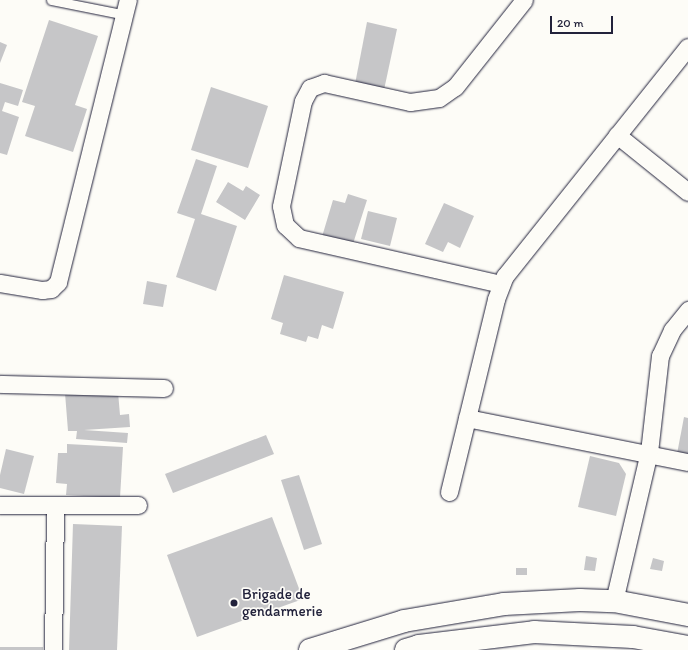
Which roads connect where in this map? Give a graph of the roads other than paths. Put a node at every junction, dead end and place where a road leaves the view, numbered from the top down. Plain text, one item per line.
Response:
1 (51, 0) edge
2 (524, 0) edge
3 (127, 7) edge
4 (688, 47) edge
5 (617, 135) junction
6 (688, 192) edge
7 (0, 283) edge
8 (501, 284) junction
9 (688, 310) edge
10 (0, 384) edge
11 (164, 388) dead end
12 (467, 418) junction
13 (649, 452) junction
14 (688, 462) edge
15 (449, 492) dead end
16 (0, 505) edge
17 (55, 505) junction
18 (138, 505) dead end
19 (614, 601) junction
20 (688, 616) edge
21 (688, 647) edge
22 (53, 650) edge
23 (310, 650) edge
24 (406, 650) edge

1 - 3 lane
2 - 8 street
3 - 7 street
4 - 5 street
5 - 6 street
5 - 8 street
8 - 12 street
9 - 13 street
10 - 11 street
12 - 13 street
12 - 15 street
13 - 14 street
13 - 19 street
16 - 17 street
17 - 18 street
17 - 22 street
19 - 20 main road
19 - 23 main road
21 - 24 main road

